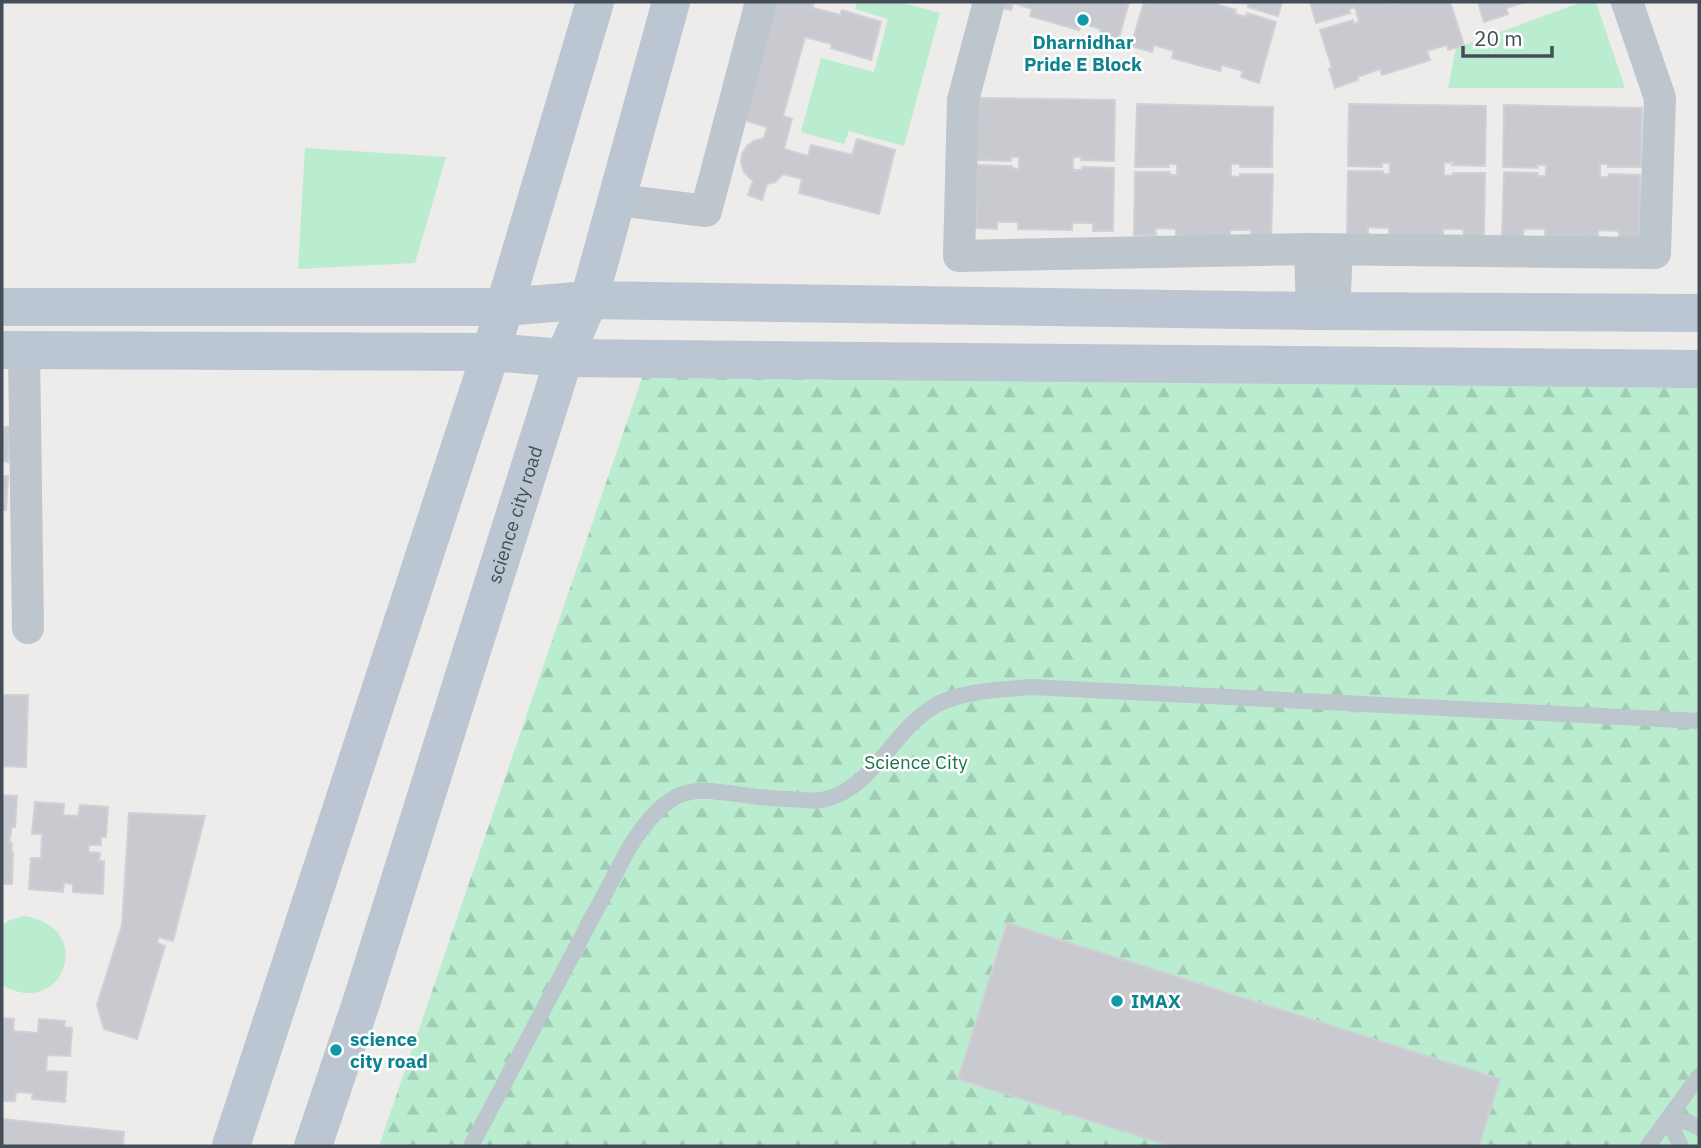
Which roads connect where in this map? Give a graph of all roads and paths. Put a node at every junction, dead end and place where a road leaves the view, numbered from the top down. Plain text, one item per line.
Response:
1 (595, 2) edge
2 (671, 2) edge
3 (761, 2) edge
4 (989, 2) edge
5 (1627, 2) edge
6 (618, 200) junction
7 (1323, 250) junction
8 (589, 300) junction
9 (2, 307) edge
10 (503, 307) junction
11 (1399, 310) junction
12 (1323, 311) junction
13 (1699, 313) edge
14 (13, 350) edge
15 (491, 352) junction
16 (564, 358) junction
17 (1396, 366) junction
18 (1699, 369) edge
19 (28, 628) dead end
20 (1699, 720) edge
21 (1699, 1076) edge
22 (1668, 1120) junction
23 (1699, 1128) edge
24 (231, 1146) edge
25 (313, 1146) edge
26 (471, 1146) edge
27 (1648, 1146) edge
28 (1681, 1146) edge

1 - 10 street
2 - 6 street, science city road
3 - 6 street
4 - 7 street
5 - 7 street
6 - 8 street, science city road
7 - 12 street
8 - 10 street
8 - 12 street
8 - 16 street, science city road
9 - 10 street
10 - 15 street
11 - 12 street
11 - 13 street
11 - 17 street
14 - 15 street
14 - 19 street
15 - 16 street
15 - 24 street
16 - 17 street
16 - 25 street, science city road
17 - 18 street
20 - 26 lane
21 - 22 lane
22 - 23 lane
22 - 27 lane
22 - 28 lane

